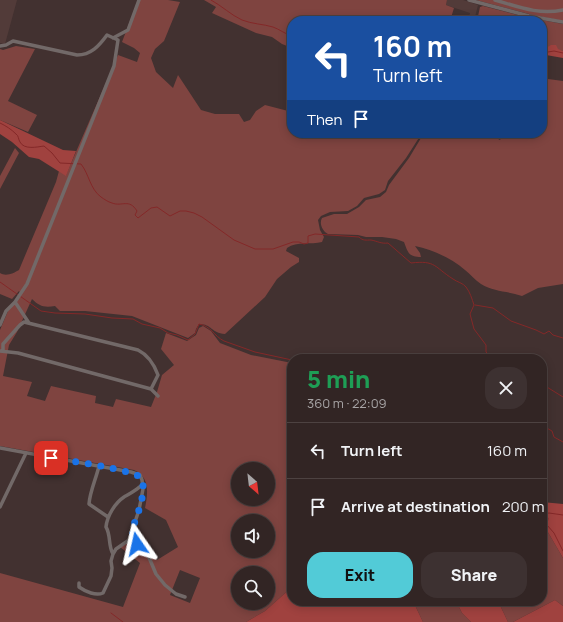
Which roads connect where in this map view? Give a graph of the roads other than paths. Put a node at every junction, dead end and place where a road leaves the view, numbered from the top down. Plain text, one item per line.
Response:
1 (139, 0) edge
2 (470, 0) edge
3 (495, 0) edge
4 (563, 10) edge
5 (530, 16) edge
6 (547, 19) edge
7 (563, 22) edge
8 (113, 38) junction
9 (0, 46) edge
10 (14, 302) junction
11 (29, 324) junction
12 (0, 325) edge
13 (1, 351) edge
14 (151, 389) junction
15 (158, 396) dead end
16 (0, 448) edge
17 (26, 453) junction
18 (99, 466) junction
19 (143, 484) junction
20 (0, 507) edge
21 (108, 516) junction
22 (131, 532) junction
23 (113, 554) junction
24 (79, 583) dead end
25 (185, 597) dead end

1 - 8 street
2 - 5 street
3 - 4 street
6 - 7 street
8 - 9 street
8 - 10 street
10 - 11 street
10 - 12 street
11 - 13 street
11 - 14 street
13 - 14 street
14 - 15 street
16 - 17 street
17 - 18 street
17 - 20 street
18 - 19 street
18 - 21 street
19 - 21 street
19 - 22 street
21 - 23 street
22 - 23 street
22 - 25 street
23 - 24 street

